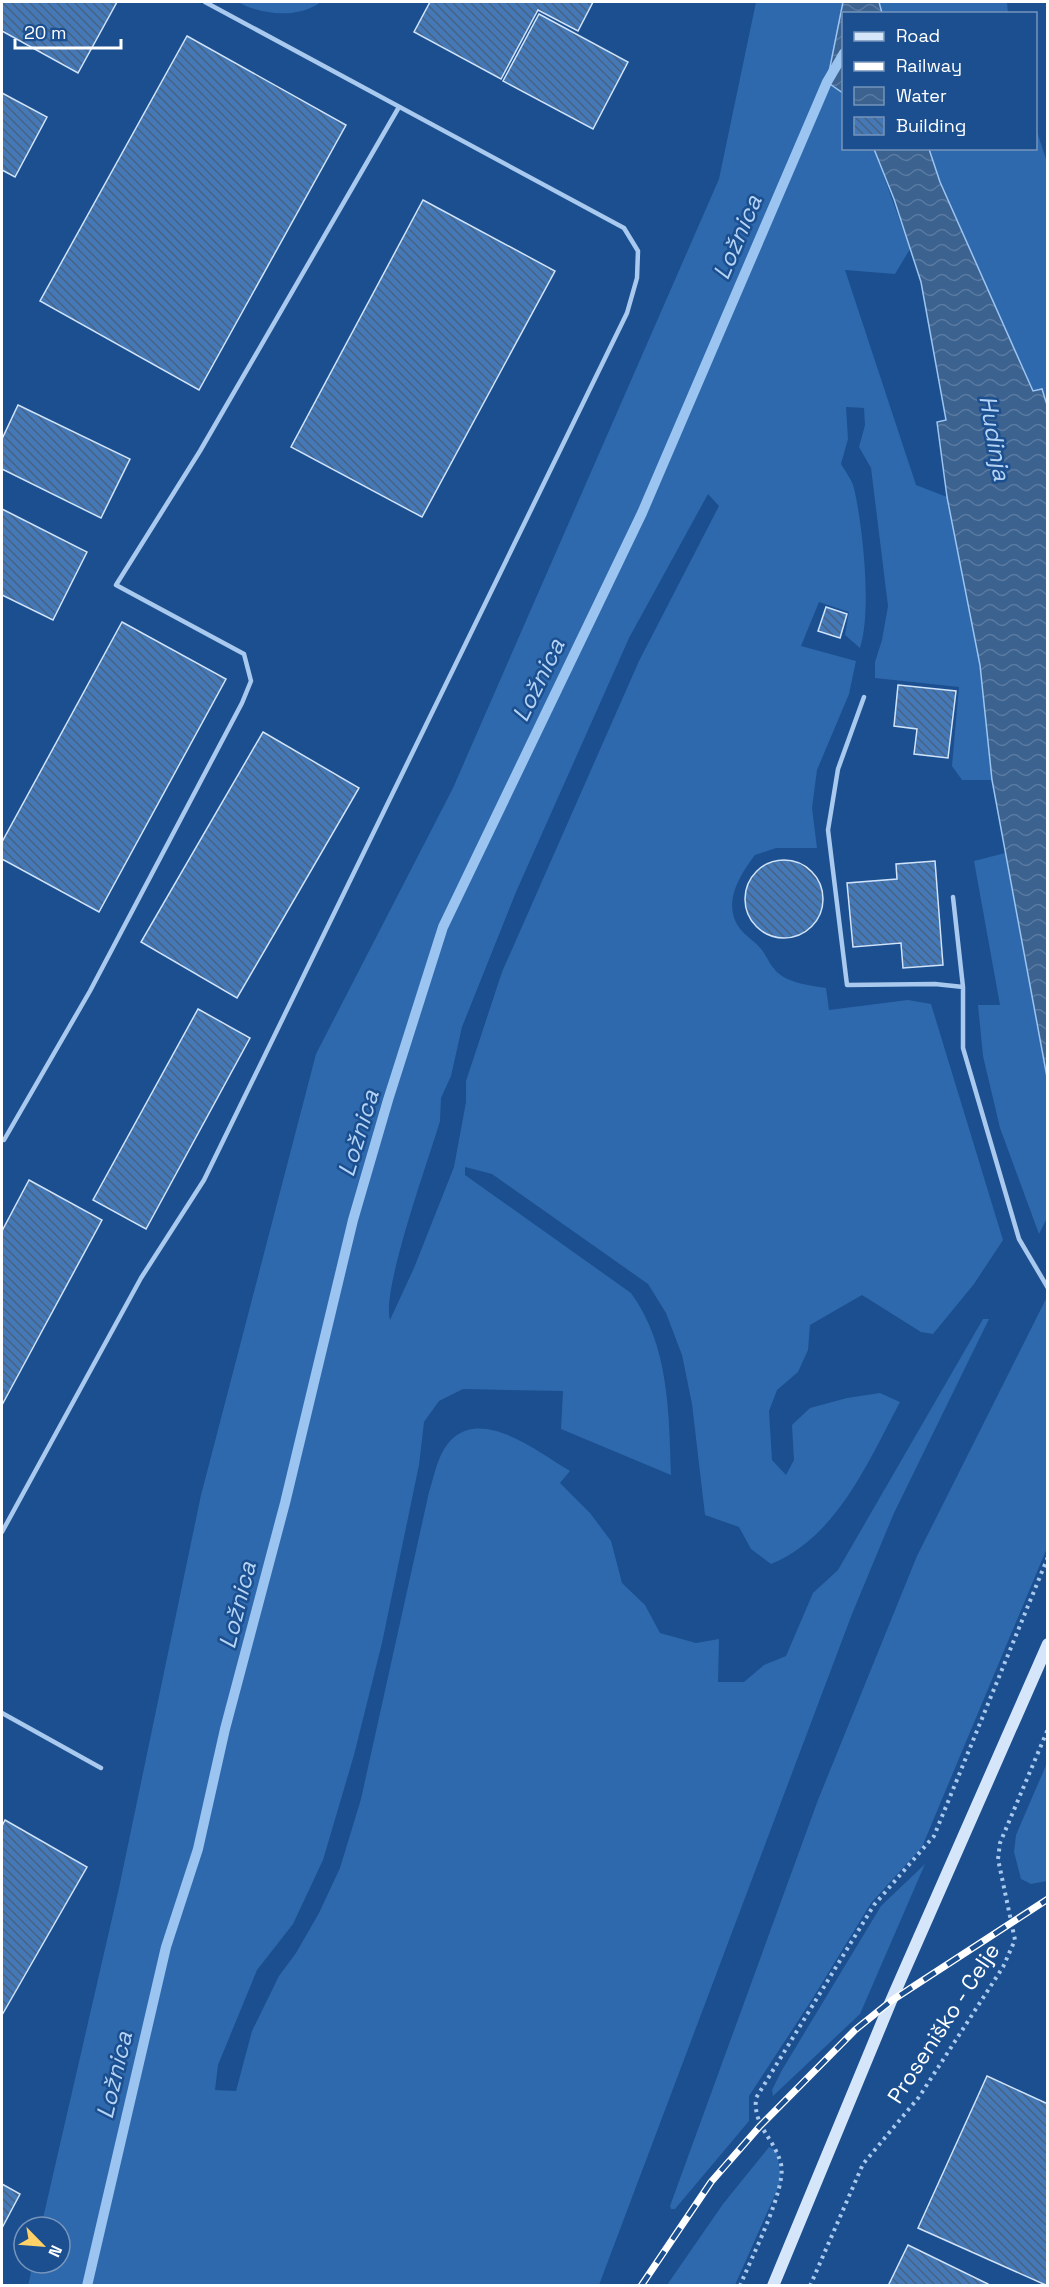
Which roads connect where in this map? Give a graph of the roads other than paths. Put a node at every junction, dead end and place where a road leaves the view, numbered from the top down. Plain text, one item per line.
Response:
1 (205, 2) edge
2 (399, 107) junction
3 (864, 697) dead end
4 (953, 897) dead end
5 (963, 987) junction
6 (4, 1140) dead end
7 (1047, 1288) edge
8 (2, 1532) edge
9 (1047, 1644) edge
10 (2, 1713) edge
11 (101, 1768) dead end
12 (773, 2286) edge

1 - 2 lane
2 - 6 lane
2 - 8 lane
3 - 5 lane
4 - 5 lane
5 - 7 lane
9 - 12 street
10 - 11 lane

